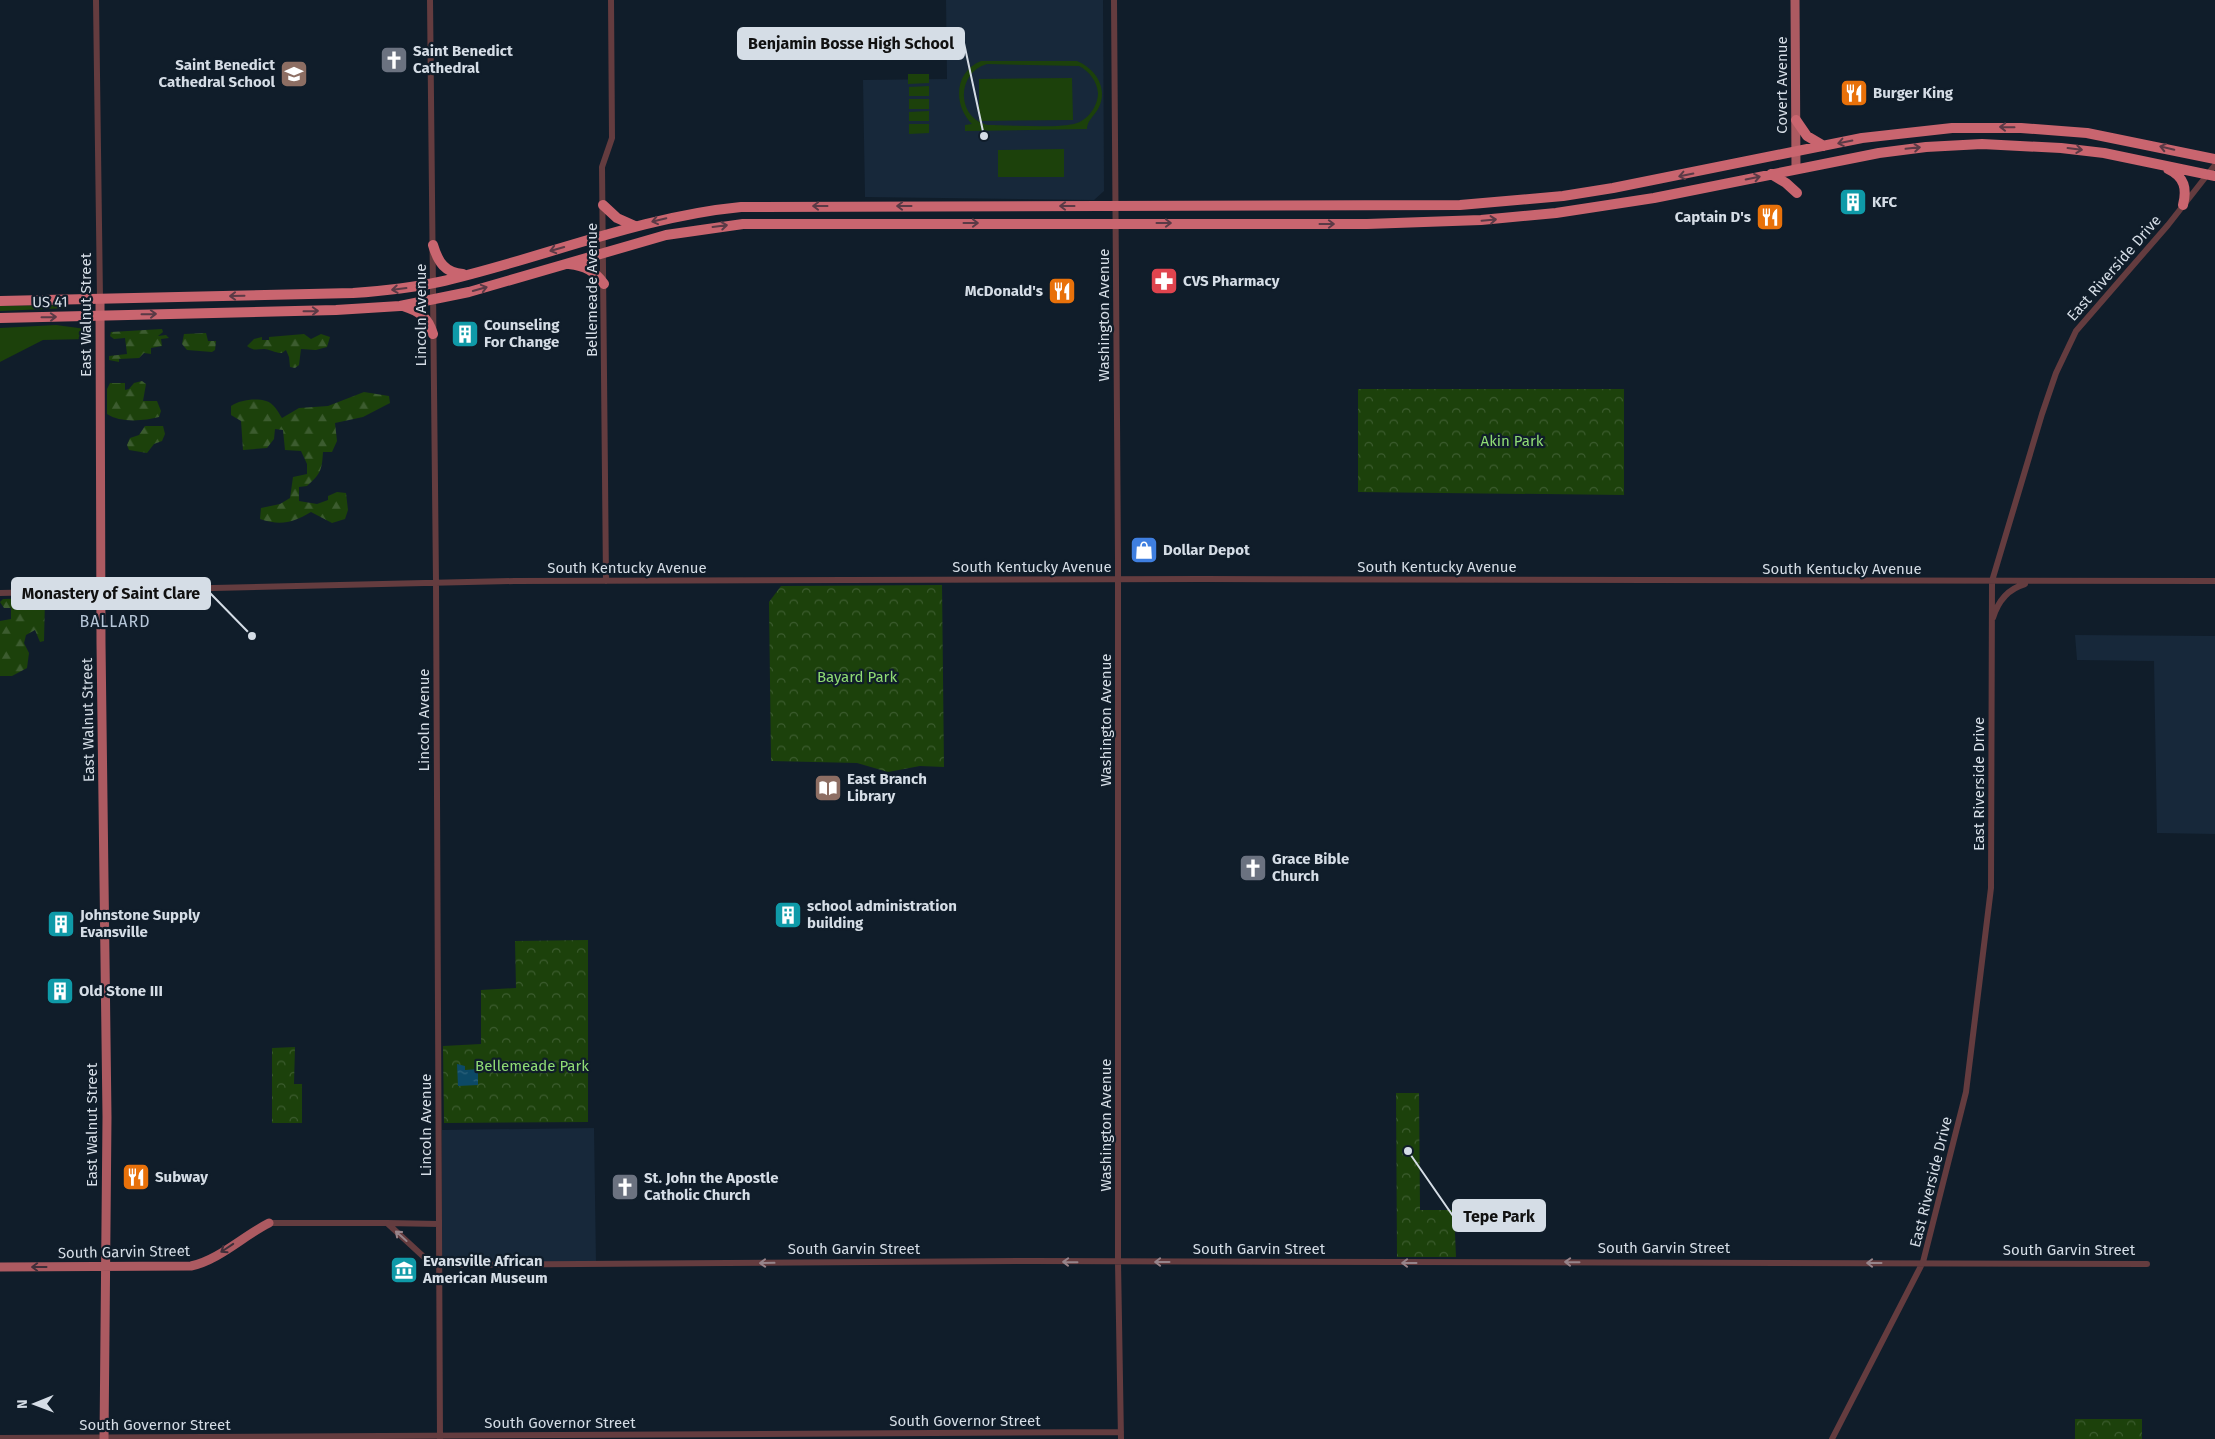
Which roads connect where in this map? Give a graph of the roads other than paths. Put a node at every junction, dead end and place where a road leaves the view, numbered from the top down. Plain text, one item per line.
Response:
1 (96, 0) edge
2 (430, 0) edge
3 (611, 0) edge
4 (1114, 0) edge
5 (1795, 0) edge
6 (1796, 120) junction
7 (1824, 146) junction
8 (1795, 152) junction
9 (2215, 159) edge
10 (2149, 162) junction
11 (2215, 165) edge
12 (1796, 169) junction
13 (1771, 174) junction
14 (2211, 175) edge
15 (1797, 193) dead end
16 (603, 205) junction
17 (2183, 205) junction
18 (869, 206) junction
19 (1115, 206) junction
20 (1295, 207) junction
21 (869, 223) junction
22 (1116, 223) junction
23 (1296, 224) junction
24 (635, 226) junction
25 (604, 235) junction
26 (433, 245) junction
27 (604, 252) junction
28 (565, 264) junction
29 (469, 274) junction
30 (433, 283) junction
31 (604, 284) junction
32 (0, 299) edge
33 (100, 299) junction
34 (433, 300) junction
35 (400, 306) junction
36 (100, 315) junction
37 (0, 318) edge
38 (433, 334) junction
39 (1118, 579) junction
40 (606, 581) junction
41 (1992, 581) junction
42 (2034, 581) junction
43 (2215, 581) edge
44 (436, 582) junction
45 (100, 590) junction
46 (0, 593) edge
47 (1990, 637) junction
48 (269, 1223) joint
49 (387, 1223) junction
50 (439, 1224) junction
51 (1118, 1262) junction
52 (1923, 1262) junction
53 (2147, 1264) dead end
54 (439, 1265) junction
55 (0, 1267) edge
56 (105, 1267) junction
57 (1121, 1436) edge
58 (0, 1438) edge
59 (104, 1438) edge
60 (440, 1438) edge
61 (1832, 1439) edge

1 - 33 street, East Walnut Street
2 - 26 street, Lincoln Avenue
3 - 16 street, Bellemeade Avenue
4 - 19 street, Washington Avenue
5 - 6 main road, Covert Avenue
6 - 7 highway
6 - 8 main road, Covert Avenue
7 - 8 highway, US 41
9 -> 7 highway, US 41
8 - 12 main road, Covert Avenue
8 -> 20 highway, US 41
12 -> 10 highway, US 41
10 - 14 highway, US 41
10 - 17 highway
11 - 14 street, East Riverside Drive
12 - 13 highway, US 41
13 - 15 highway
23 -> 13 highway, US 41
14 - 17 street, East Riverside Drive
16 - 24 highway
16 - 25 street, Bellemeade Avenue
17 - 41 street, East Riverside Drive
19 -> 18 highway, US 41
18 - 21 highway
18 -> 24 highway, US 41
19 - 20 highway, US 41
19 - 22 street, Washington Avenue
20 - 23 highway
21 -> 22 highway, US 41
27 -> 21 highway, US 41
22 -> 23 highway, US 41
22 - 39 street, Washington Avenue
24 - 25 highway, US 41
25 - 27 street, Bellemeade Avenue
25 -> 29 highway, US 41
26 - 29 highway
26 - 30 street, Lincoln Avenue
27 - 28 highway, US 41
27 - 31 street, Bellemeade Avenue
28 - 31 highway
34 -> 28 highway, US 41
29 - 30 highway, US 41
30 -> 33 highway, US 41
30 - 34 street, Lincoln Avenue
31 - 40 street, Bellemeade Avenue
32 - 33 highway, US 41
33 - 36 main road, East Walnut Street
34 - 35 highway, US 41
34 - 38 street, Lincoln Avenue
36 -> 35 highway, US 41
35 - 38 highway
37 -> 36 highway, US 41 / US 41
36 - 45 main road, East Walnut Street
38 - 44 street, Lincoln Avenue
39 - 40 street, South Kentucky Avenue
39 - 41 street, South Kentucky Avenue
39 - 51 street, Washington Avenue
40 - 44 street, South Kentucky Avenue
41 - 42 street, South Kentucky Avenue
41 - 47 street, East Riverside Drive
42 - 43 street, South Kentucky Avenue
42 - 47 street
44 - 45 street, South Kentucky Avenue
44 - 50 street, Lincoln Avenue
45 - 46 street, South Kentucky Avenue
45 - 56 main road, East Walnut Street
47 - 52 street, East Riverside Drive
48 - 49 street, South Garvin Street
48 -> 56 main road, South Garvin Street
49 - 50 street, South Garvin Street
54 -> 49 street
50 - 54 street, Lincoln Avenue
52 -> 51 street, South Garvin Street
51 -> 54 street, South Garvin Street
51 - 57 street, Washington Avenue
52 - 53 street, South Garvin Street
52 - 61 street, East Riverside Drive
54 - 60 street, Lincoln Avenue
56 -> 55 main road, South Garvin Street
56 - 59 main road, East Walnut Street
57 - 60 street, South Governor Street
58 - 59 street, South Governor Street
59 - 60 street, South Governor Street

